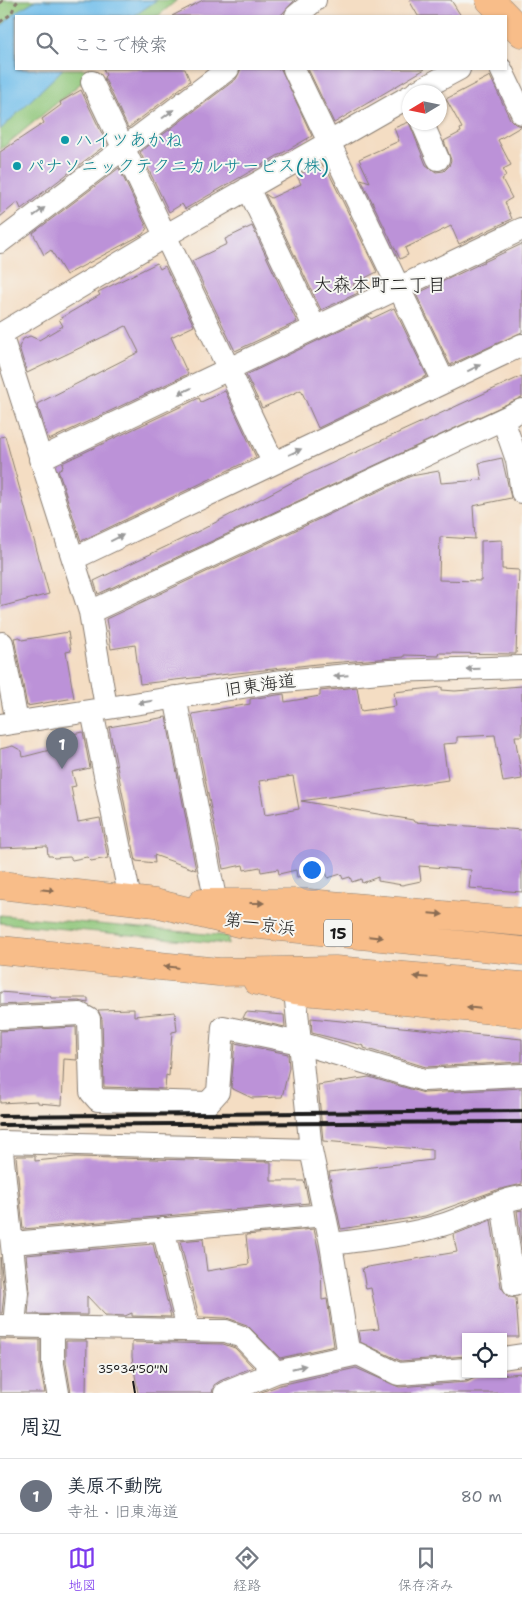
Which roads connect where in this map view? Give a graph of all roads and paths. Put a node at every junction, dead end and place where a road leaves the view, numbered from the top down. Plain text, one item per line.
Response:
1 (4, 0) edge
2 (20, 0) edge
3 (315, 0) edge
4 (490, 0) edge
5 (0, 3) edge
6 (297, 15) edge
7 (504, 15) edge
8 (507, 18) edge
9 (0, 22) edge
10 (522, 34) edge
11 (507, 42) edge
12 (227, 70) edge
13 (294, 70) edge
14 (457, 70) edge
15 (501, 70) edge
16 (92, 82) dead end
17 (429, 85) edge
18 (402, 100) edge
19 (522, 112) edge
20 (425, 130) edge
21 (329, 141) junction
22 (123, 148) junction
23 (438, 159) dead end
24 (248, 188) junction
25 (522, 229) edge
26 (165, 236) junction
27 (0, 242) edge
28 (399, 288) junction
29 (315, 328) junction
30 (0, 333) edge
31 (522, 345) edge
32 (229, 370) junction
33 (444, 382) junction
34 (512, 415) edge
35 (40, 459) junction
36 (273, 462) junction
37 (522, 492) edge
38 (73, 559) junction
39 (90, 612) junction
40 (2, 643) dead end
41 (522, 667) edge
42 (175, 697) junction
43 (99, 709) junction
44 (9, 724) edge
45 (0, 885) edge
46 (143, 901) junction
47 (216, 903) junction
48 (522, 922) edge
49 (0, 950) edge
50 (522, 951) edge
51 (220, 972) junction
52 (522, 986) edge
53 (295, 990) junction
54 (522, 1013) edge
55 (0, 1018) edge
56 (300, 1043) junction
57 (522, 1075) edge
58 (311, 1150) junction
59 (512, 1199) edge
60 (325, 1215) junction
61 (163, 1229) junction
62 (13, 1243) junction
63 (331, 1244) junction
64 (514, 1285) dead end
65 (7, 1326) edge
66 (53, 1326) junction
67 (188, 1328) junction
68 (522, 1355) edge
69 (349, 1356) junction
70 (507, 1357) edge
71 (462, 1370) edge
72 (269, 1381) edge
73 (398, 1383) edge
74 (230, 1390) edge
75 (58, 1393) edge

1 - 5 path
2 - 9 path
3 - 6 street
4 - 7 main road
8 - 10 main road
10 - 11 street
22 -> 12 street
13 - 21 street
14 - 17 street
15 - 19 street
16 - 22 street
18 - 21 street
20 - 23 street
21 - 24 street
21 - 28 street
22 - 26 street
27 -> 22 street
24 - 26 street
24 - 29 street
25 - 28 street
26 - 30 street
26 - 32 street
28 - 29 street
28 - 33 street
29 - 32 street
30 - 35 street
33 -> 31 street
32 -> 35 street
32 - 36 street
36 -> 33 street
34 - 37 street
34 - 39 street
35 - 38 street
38 -> 36 street
38 - 39 street
39 - 43 street
40 - 44 street
41 -> 42 street, 旧東海道
42 -> 43 street, 旧東海道
42 - 47 street
43 - 44 street, 旧東海道
43 - 46 street
45 -> 46 main road, 第一京浜 / 15
46 - 47 main road, 15
46 -> 50 main road, 第一京浜 / 15
47 -> 48 main road, 15
51 -> 49 main road, 15
52 -> 51 main road, 15
51 - 53 main road, 15
54 -> 53 main road, 15
53 - 56 street
55 - 56 street
56 - 57 street
56 - 58 street
58 - 60 street
58 - 62 street
59 - 63 street
59 - 64 street
60 - 61 street
60 - 63 street
61 - 62 street
61 - 67 street
62 - 65 street
63 - 69 street
65 - 66 street
66 - 67 street
66 - 75 street
67 - 72 street
68 - 70 street
72 -> 69 street
69 - 73 street
71 - 73 street
72 - 74 street

